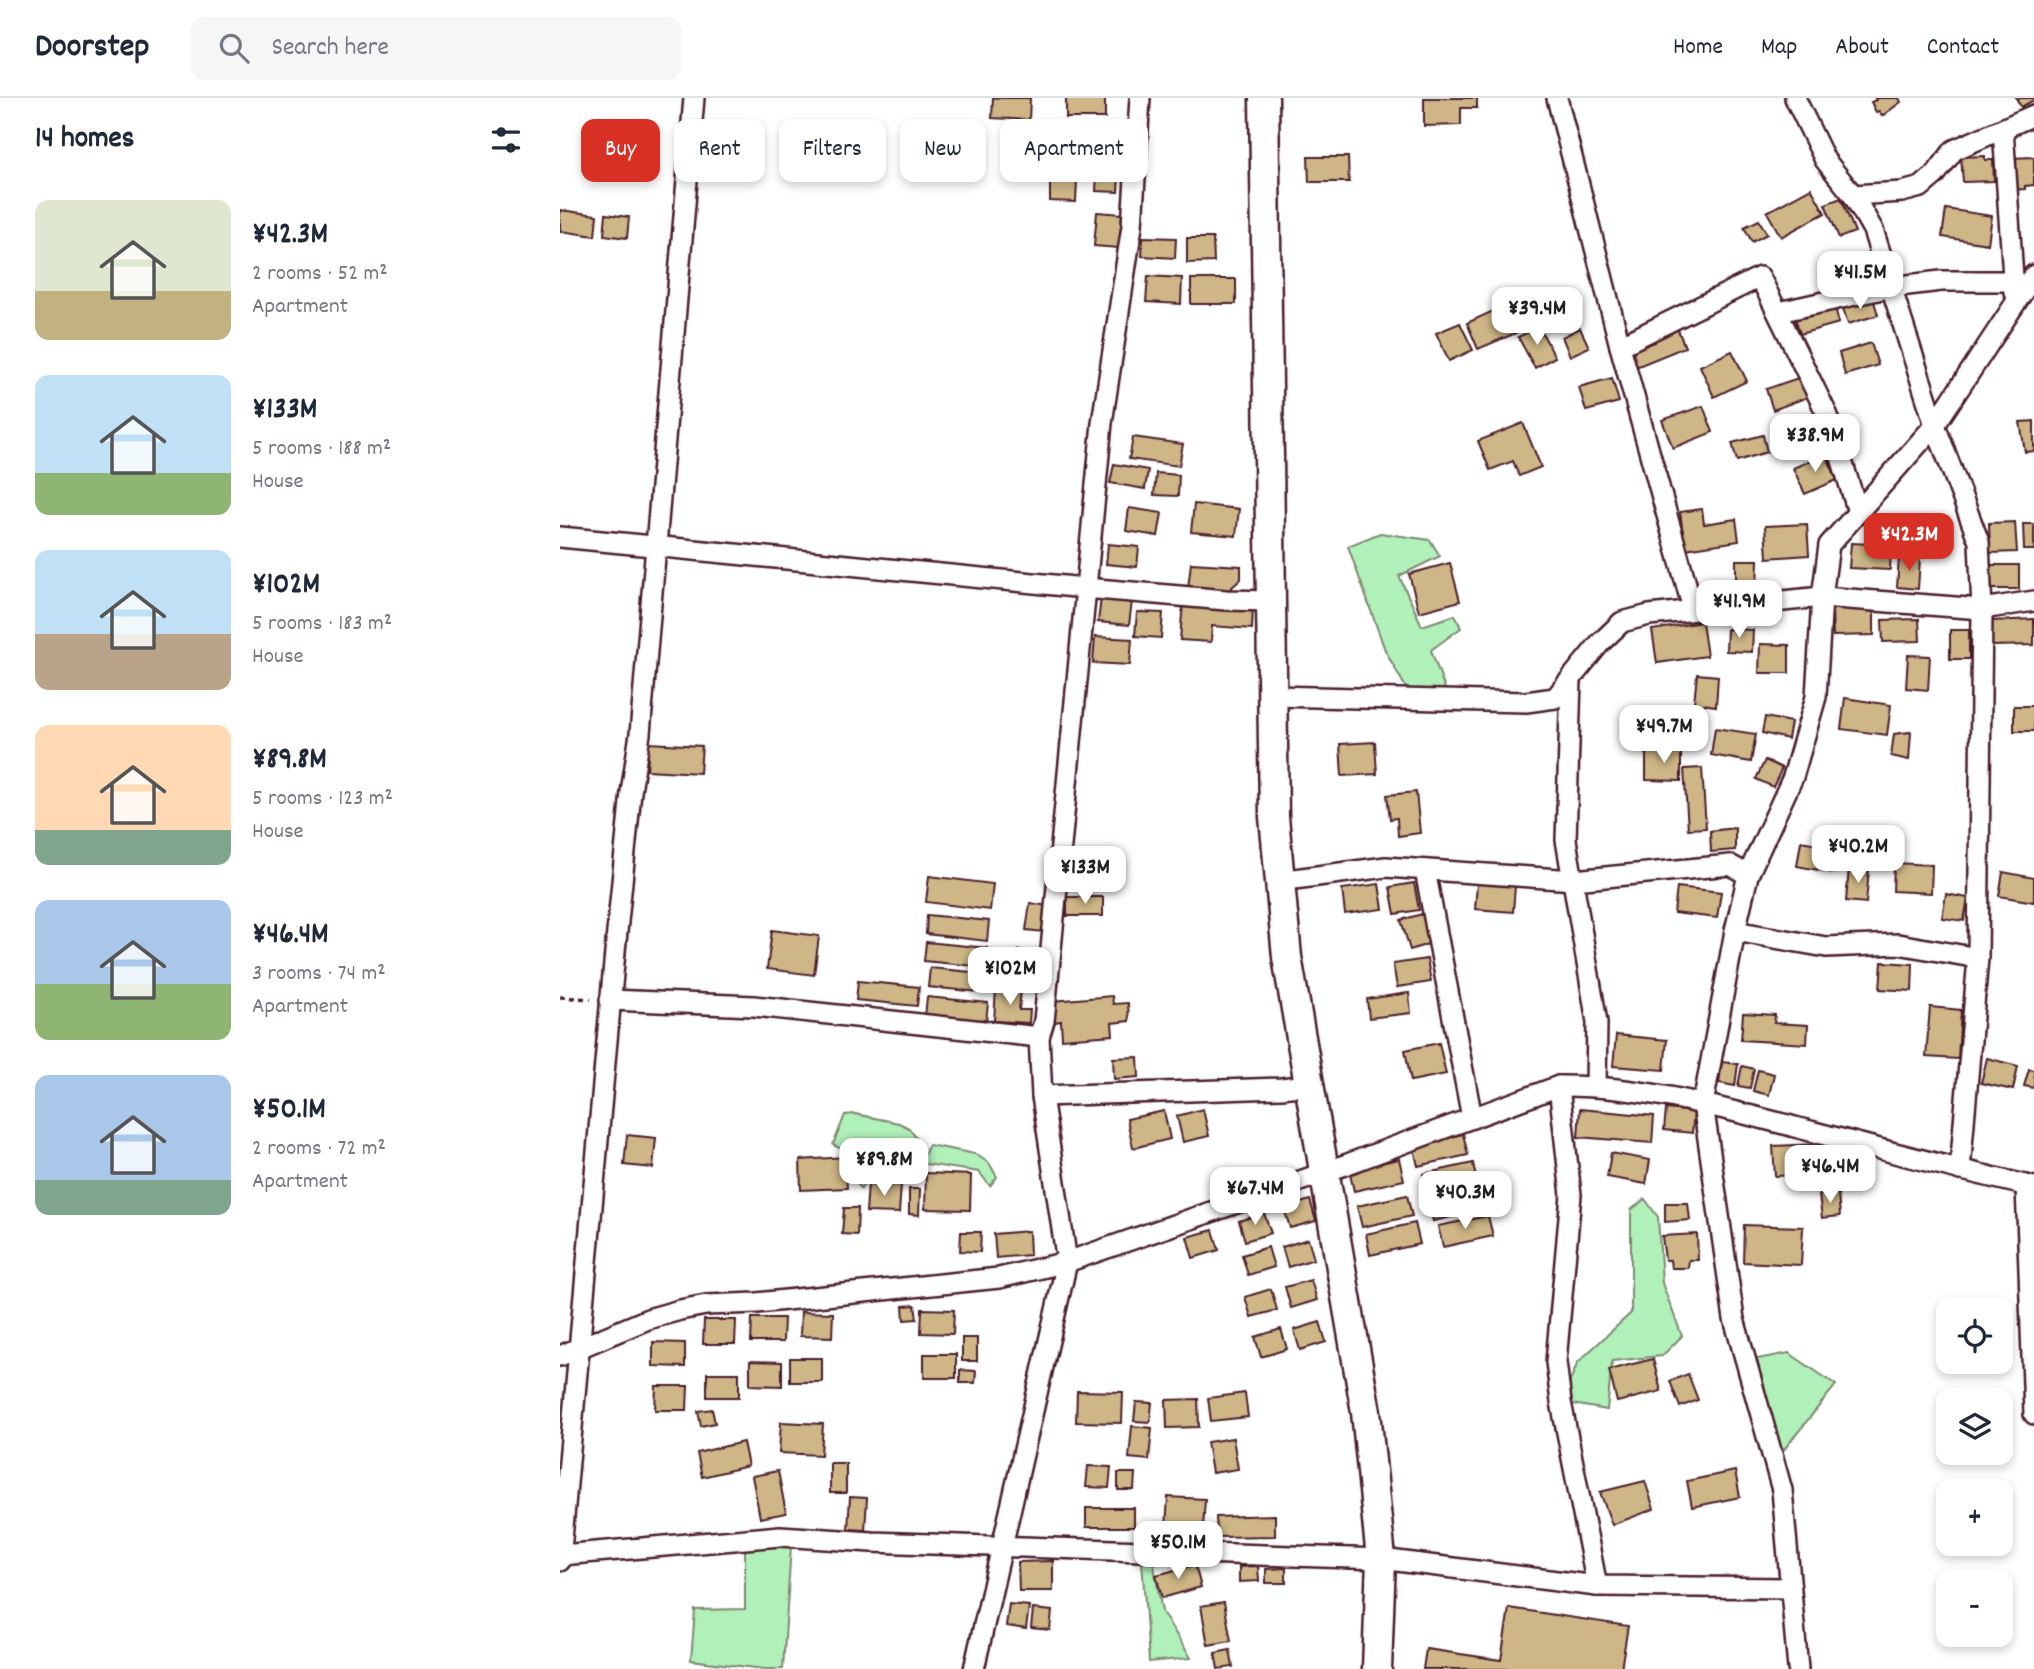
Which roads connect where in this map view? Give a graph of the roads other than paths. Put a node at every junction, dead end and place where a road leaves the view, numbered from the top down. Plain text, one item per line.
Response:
1 (694, 98) edge
2 (1140, 98) edge
3 (1264, 98) edge
4 (1557, 98) edge
5 (1795, 98) edge
6 (2034, 115) edge
7 (2003, 130) junction
8 (1853, 195) junction
9 (2034, 275) edge
10 (2012, 281) junction
11 (1891, 287) junction
12 (2016, 302) junction
13 (1779, 312) junction
14 (1620, 346) junction
15 (1935, 425) junction
16 (1858, 512) junction
17 (560, 537) edge
18 (655, 546) junction
19 (1085, 588) junction
20 (1822, 597) junction
21 (1272, 601) junction
22 (2034, 601) edge
23 (1693, 610) junction
24 (1982, 610) junction
25 (1571, 680) junction
26 (1273, 696) junction
27 (1425, 870) junction
28 (1748, 875) junction
29 (1574, 880) junction
30 (1279, 881) junction
31 (1735, 931) junction
32 (1978, 958) junction
33 (610, 1000) junction
34 (1039, 1037) junction
35 (1308, 1085) junction
36 (1559, 1086) junction
37 (1596, 1086) junction
38 (1042, 1096) junction
39 (1703, 1104) junction
40 (1472, 1118) junction
41 (1960, 1170) junction
42 (1323, 1173) junction
43 (2030, 1186) edge
44 (1067, 1262) junction
45 (579, 1348) junction
46 (560, 1356) edge
47 (2034, 1414) edge
48 (1003, 1546) junction
49 (561, 1555) edge
50 (1381, 1559) junction
51 (560, 1561) edge
52 (1597, 1586) junction
53 (1790, 1588) junction
54 (974, 1669) edge
55 (1377, 1669) edge
56 (1798, 1669) edge

1 - 18 street
2 - 19 street
3 - 21 street
4 - 14 street
5 - 8 street
6 - 7 street
7 - 8 street
7 - 10 street
8 - 11 street
9 - 12 street
10 - 11 street
10 - 12 street
11 - 13 street
11 - 15 street
12 - 15 street
13 - 14 street
13 - 16 street
14 - 23 street
15 - 16 street
15 - 24 street
16 - 20 street
17 - 18 street
18 - 19 street
18 - 33 street
19 - 21 street
19 - 34 street
20 - 23 street
20 - 24 street
20 - 28 street
21 - 26 street
22 - 24 street
23 - 25 street
24 - 32 street
25 - 26 street
25 - 29 street
26 - 30 street
27 - 29 street
27 - 30 street
27 - 40 street
28 - 29 street
28 - 31 street
29 - 37 street
30 - 35 street
31 - 32 street
31 - 39 street
32 - 41 street
33 - 34 street
33 - 45 street
34 - 38 street
35 - 38 street
35 - 42 street
36 - 37 street
36 - 40 street
36 - 52 street
37 - 39 street
38 - 44 street
39 - 41 street
39 - 53 street
40 - 42 street
41 - 43 street
42 - 44 street
42 - 50 street
43 - 47 street
44 - 45 street
44 - 48 street
45 - 46 street
45 - 49 street
48 - 49 street
48 - 50 street
48 - 54 street
49 - 51 street
50 - 52 street
50 - 55 street
52 - 53 street
53 - 56 street

